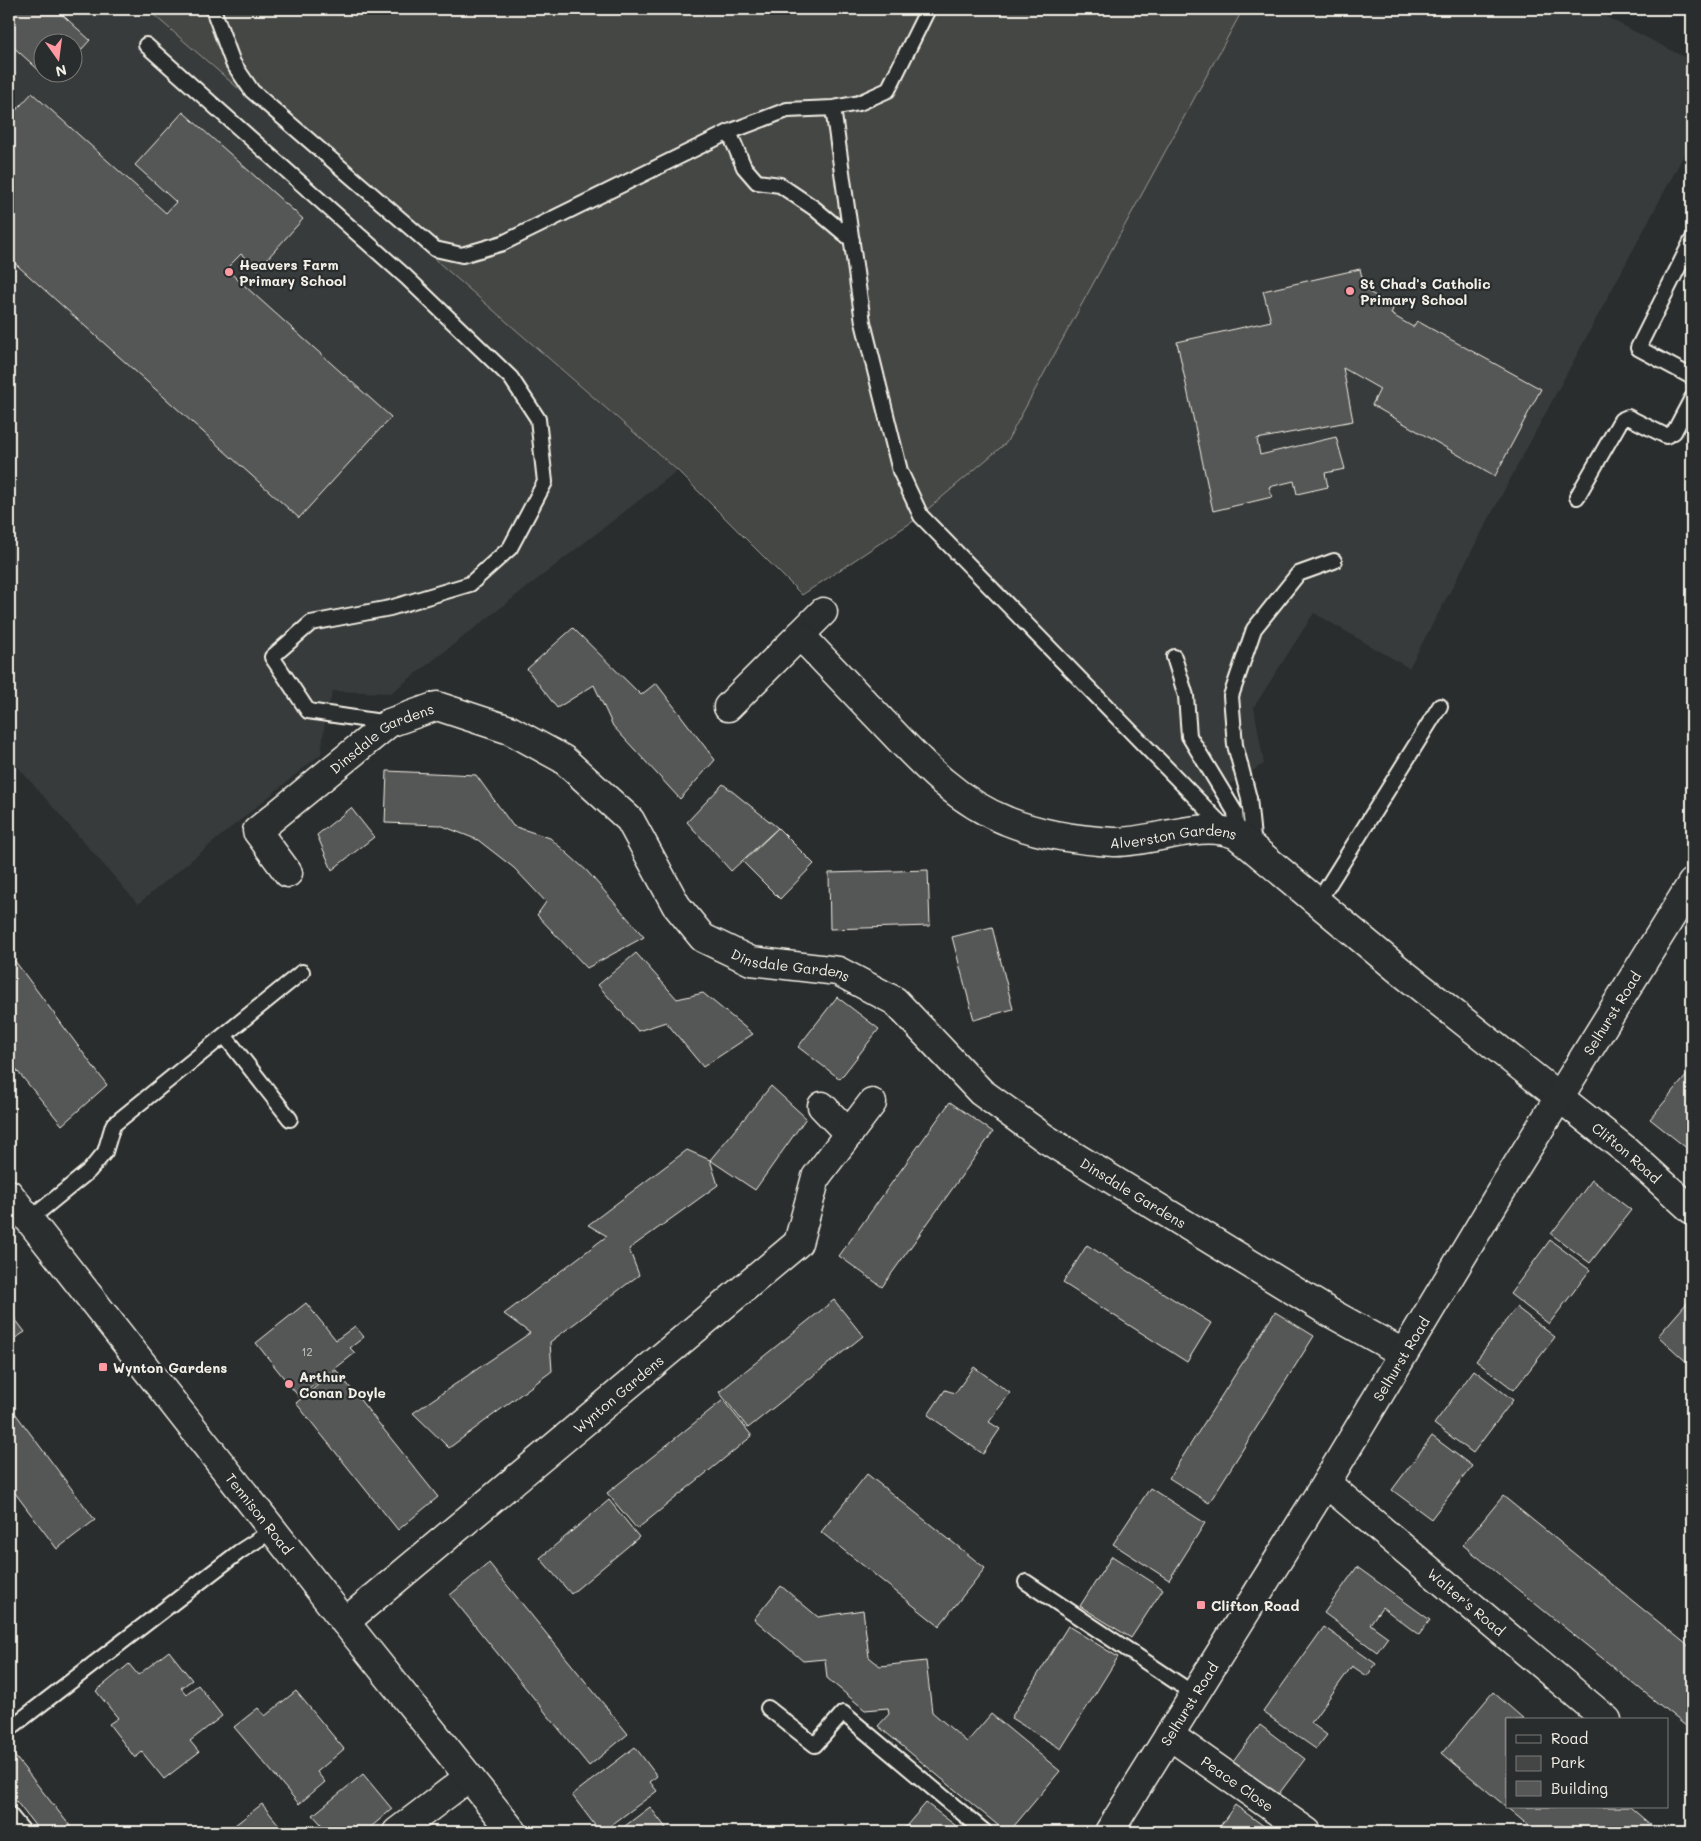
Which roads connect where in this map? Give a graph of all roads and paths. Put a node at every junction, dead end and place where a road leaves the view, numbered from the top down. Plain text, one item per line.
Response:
1 (213, 9) edge
2 (928, 9) edge
3 (146, 45) dead end
4 (833, 108) junction
5 (729, 132) junction
6 (852, 240) junction
7 (1692, 240) edge
8 (1692, 377) edge
9 (1692, 398) edge
10 (1577, 497) dead end
11 (1334, 561) dead end
12 (823, 612) dead end
13 (800, 635) junction
14 (1174, 657) dead end
15 (1440, 706) dead end
16 (728, 707) dead end
17 (389, 723) junction
18 (1240, 838) junction
19 (288, 873) dead end
20 (1692, 883) edge
21 (1318, 902) junction
22 (302, 972) dead end
23 (224, 1035) junction
24 (1559, 1099) junction
25 (872, 1103) dead end
26 (822, 1106) dead end
27 (290, 1119) dead end
28 (849, 1134) junction
29 (9, 1194) edge
30 (1692, 1210) edge
31 (29, 1220) junction
32 (1403, 1353) junction
33 (1326, 1483) junction
34 (273, 1530) junction
35 (1026, 1582) dead end
36 (345, 1622) junction
37 (1194, 1694) junction
38 (768, 1708) dead end
39 (1605, 1718) edge
40 (9, 1729) edge
41 (1169, 1735) junction
42 (470, 1777) junction
43 (9, 1814) edge
44 (24, 1832) edge
45 (397, 1832) edge
46 (513, 1832) edge
47 (985, 1832) edge
48 (1109, 1832) edge
49 (1307, 1832) edge

1 - 5 lane
2 - 4 lane
3 - 17 lane
4 - 5 lane
4 - 6 lane
5 - 6 lane
6 - 18 lane
7 - 8 lane
9 - 10 lane
11 - 18 lane
12 - 13 street
13 - 16 street
13 - 18 street, Alverston Gardens
14 - 18 lane
15 - 21 lane
17 - 19 street, Dinsdale Gardens
17 - 32 street, Dinsdale Gardens
18 - 21 street, Alverston Gardens
20 - 24 street, Selhurst Road
21 - 24 street, Alverston Gardens
22 - 23 lane
23 - 27 lane
23 - 31 lane
24 - 30 street, Clifton Road
24 - 32 street, Selhurst Road
25 - 28 street, Wynton Gardens
26 - 28 street
28 - 36 street, Wynton Gardens
29 - 31 street, Tennison Road
31 - 34 street, Tennison Road
32 - 33 street, Selhurst Road
33 - 37 street, Selhurst Road
33 - 39 street, Walter's Road
34 - 36 street, Tennison Road
34 - 40 lane
35 - 37 lane
36 - 42 street, Tennison Road
37 - 41 street, Selhurst Road
38 - 47 lane
41 - 48 street, Selhurst Road
41 - 49 street, Peace Close
42 - 45 street
42 - 46 street, Tennison Road
43 - 44 lane

